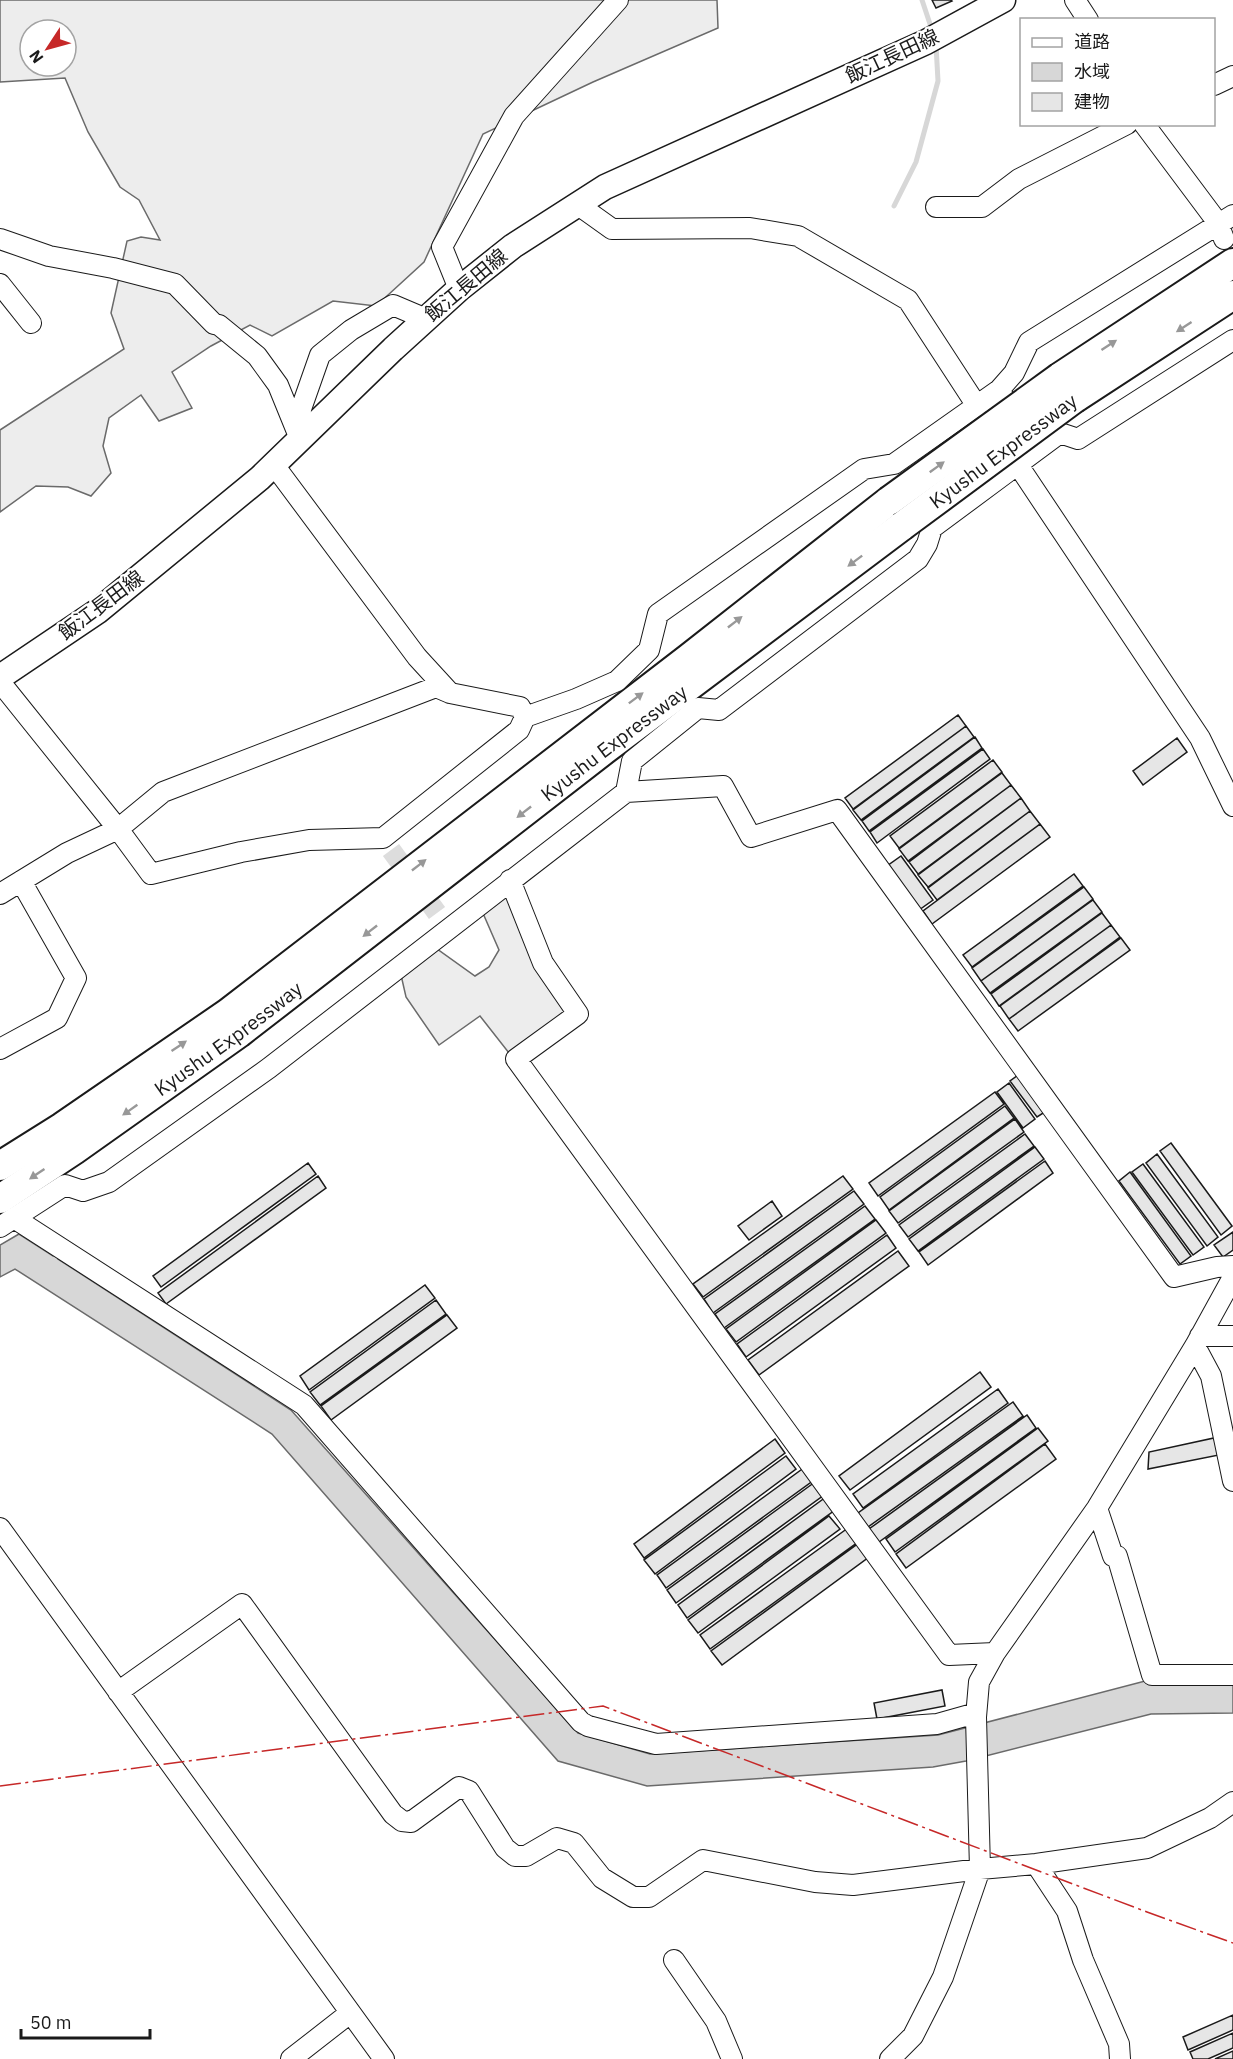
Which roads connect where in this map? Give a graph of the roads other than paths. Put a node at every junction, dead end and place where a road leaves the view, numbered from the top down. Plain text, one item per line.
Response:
1 (618, 0) edge
2 (1003, 0) edge
3 (1075, 0) edge
4 (1087, 18) edge
5 (1233, 76) edge
6 (1215, 85) edge
7 (1123, 126) edge
8 (1145, 126) edge
9 (577, 204) junction
10 (936, 207) dead end
11 (1227, 235) edge
12 (0, 238) edge
13 (0, 284) edge
14 (459, 289) junction
15 (1233, 295) edge
16 (426, 319) junction
17 (31, 323) dead end
18 (1233, 340) edge
19 (1068, 388) junction
20 (999, 390) junction
21 (977, 406) junction
22 (300, 439) junction
23 (1039, 447) junction
24 (274, 465) junction
25 (1018, 465) junction
26 (697, 666) junction
27 (0, 677) edge
28 (0, 682) edge
29 (450, 693) junction
30 (525, 717) junction
31 (626, 792) junction
32 (1233, 806) edge
33 (118, 830) junction
34 (510, 880) junction
35 (21, 881) junction
36 (0, 894) edge
37 (0, 1049) edge
38 (68, 1138) junction
39 (0, 1166) edge
40 (5, 1215) edge
41 (1233, 1266) edge
42 (1233, 1277) edge
43 (1233, 1336) edge
44 (1197, 1341) junction
45 (1233, 1481) edge
46 (1097, 1508) junction
47 (0, 1528) edge
48 (995, 1653) junction
49 (1233, 1675) edge
50 (118, 1692) junction
51 (976, 1715) junction
52 (1233, 1802) edge
53 (1036, 1864) junction
54 (980, 1869) junction
55 (674, 1960) dead end
56 (350, 2013) junction
57 (291, 2059) edge
58 (384, 2059) edge
59 (732, 2059) edge
60 (890, 2059) edge
61 (1120, 2059) edge

1 - 14 street
2 - 9 main road, 飯江長田線
3 - 4 street
5 - 6 street
7 - 10 street
8 - 11 street
9 - 14 main road, 飯江長田線
9 - 21 street
19 -> 11 highway, Kyushu Expressway
11 - 20 street
12 - 22 street
13 - 17 street
14 - 16 main road, 飯江長田線
15 -> 19 highway, Kyushu Expressway
16 - 22 main road, 飯江長田線
16 - 22 street
18 - 23 street
19 -> 26 highway, Kyushu Expressway, bridge
26 -> 19 highway, Kyushu Expressway, bridge
20 - 21 street
20 - 23 street
21 - 30 street
22 - 24 main road, 飯江長田線
23 - 25 street
24 - 27 main road, 飯江長田線
24 - 29 street
25 - 31 street
25 - 32 street
26 - 38 highway, Kyushu Expressway
28 - 33 street
29 - 30 street
29 - 33 street
30 - 33 street
31 - 34 street
31 - 41 street
33 - 35 street
34 - 40 street
34 - 48 street
35 - 36 street
35 - 37 street
38 - 39 highway, Kyushu Expressway
38 -> 40 highway, Kyushu Expressway
40 - 51 street
42 - 44 street
43 - 44 street
44 - 45 street
44 - 46 street
46 - 48 street
46 - 49 street
47 - 50 street
48 - 51 street
50 - 54 street
50 - 56 street
51 - 54 street
52 - 53 street
53 - 54 street
53 - 61 street
54 - 60 street
55 - 59 street
56 - 57 street
56 - 58 street

